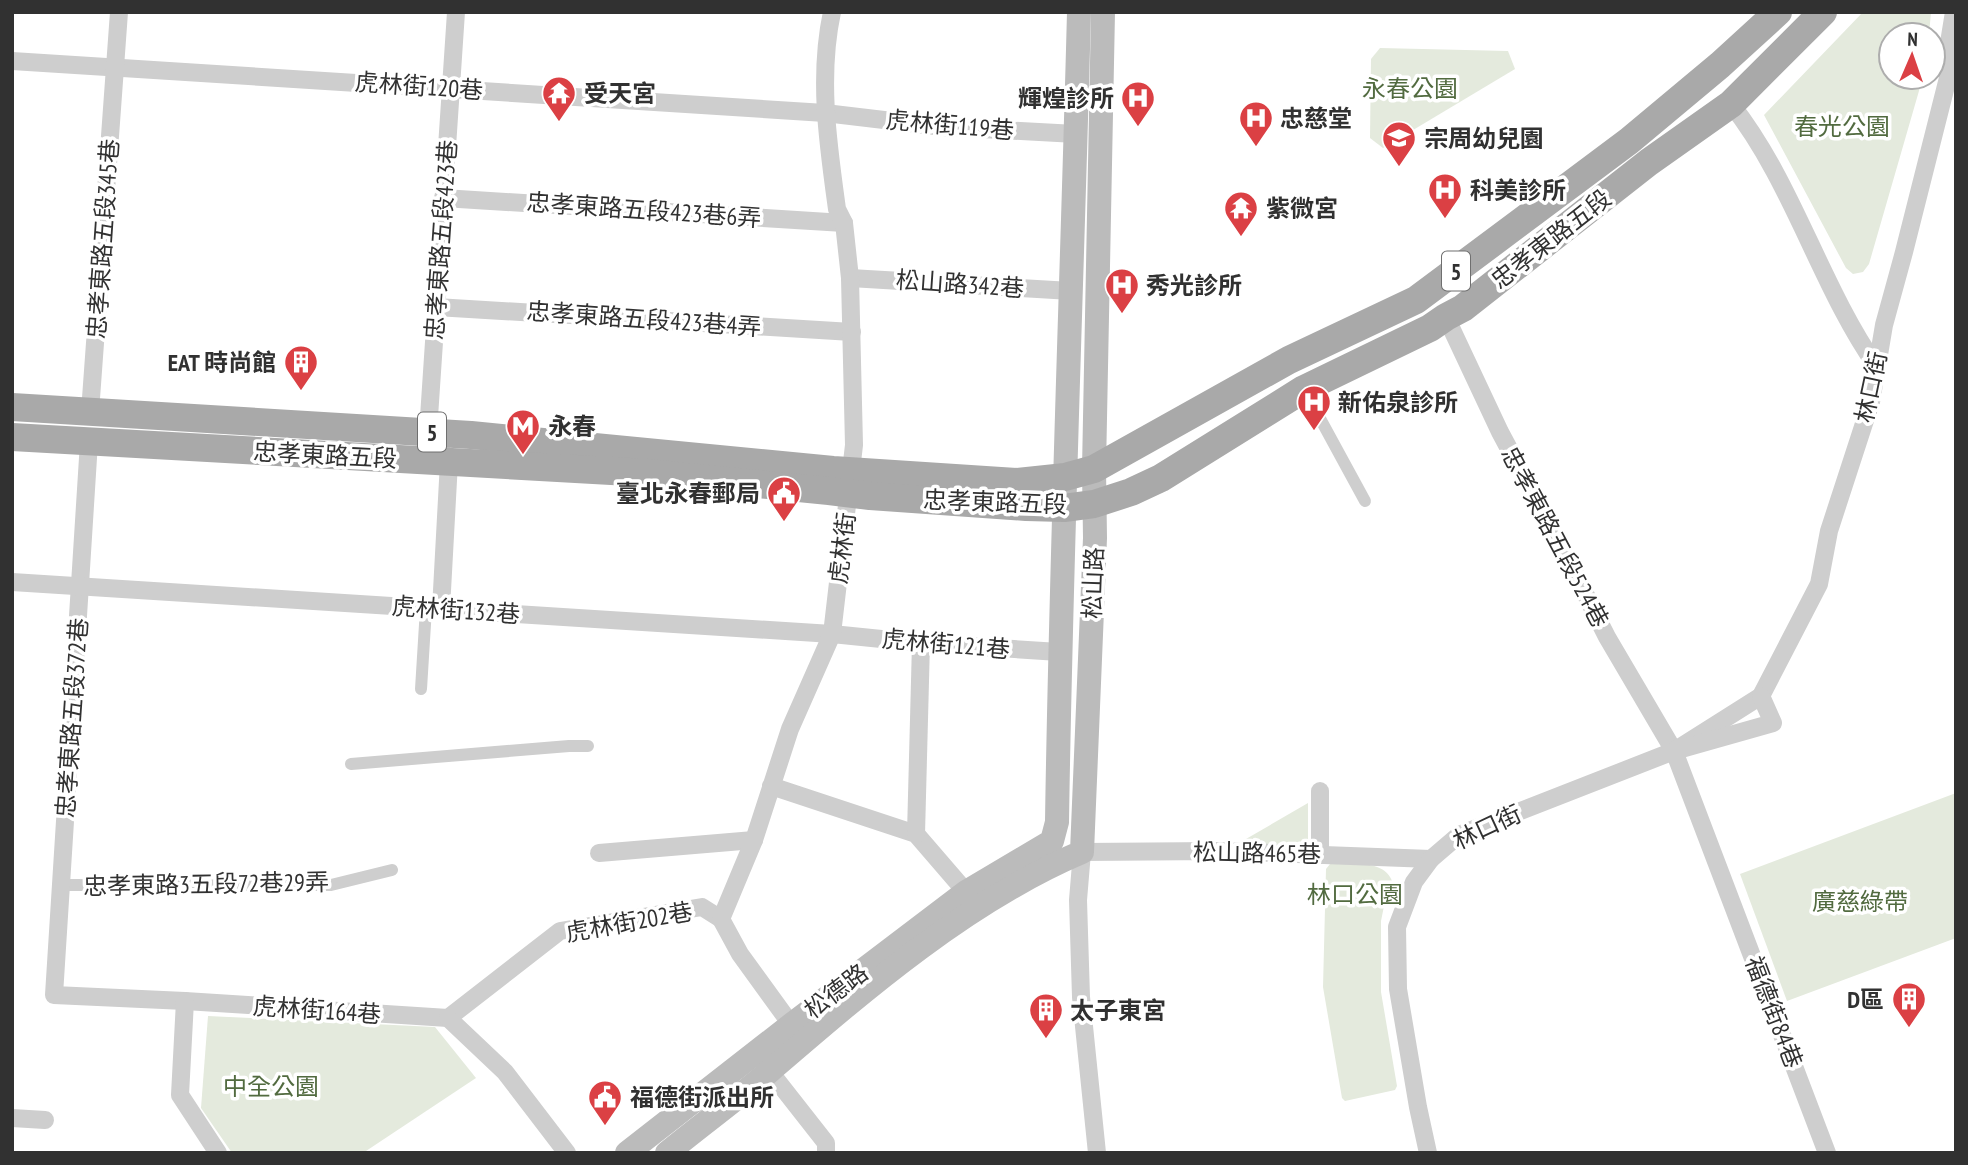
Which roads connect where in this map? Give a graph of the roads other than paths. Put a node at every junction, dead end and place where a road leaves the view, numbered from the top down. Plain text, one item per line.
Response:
1 (120, 12) edge
2 (456, 12) edge
3 (832, 12) edge
4 (1079, 12) edge
5 (1103, 12) edge
6 (1777, 12) edge
7 (1823, 12) edge
8 (1954, 12) edge
9 (12, 61) edge
10 (1953, 64) edge
11 (116, 67) junction
12 (451, 88) junction
13 (1731, 104) junction
14 (825, 113) junction
15 (1076, 134) junction
16 (443, 198) junction
17 (844, 223) junction
18 (850, 278) junction
19 (1434, 287) junction
20 (1071, 291) junction
21 (436, 307) junction
22 (1446, 317) junction
23 (852, 332) junction
24 (1877, 367) junction
25 (1304, 389) junction
26 (12, 407) edge
27 (90, 412) junction
28 (428, 432) junction
29 (12, 437) edge
30 (89, 442) junction
31 (449, 462) junction
32 (1094, 469) junction
33 (1065, 477) junction
34 (850, 482) junction
35 (1365, 501) dead end
36 (1094, 504) junction
37 (1065, 508) junction
38 (12, 582) edge
39 (80, 586) junction
40 (433, 608) junction
41 (832, 634) junction
42 (921, 643) junction
43 (1059, 652) junction
44 (421, 689) dead end
45 (1761, 696) junction
46 (588, 746) dead end
47 (1674, 751) junction
48 (351, 764) dead end
49 (771, 786) junction
50 (1320, 791) dead end
51 (916, 834) junction
52 (754, 840) junction
53 (1052, 841) joint
54 (1082, 852) junction
55 (599, 853) dead end
56 (1320, 854) junction
57 (1431, 859) junction
58 (392, 870) dead end
59 (1720, 872) joint
60 (61, 886) junction
61 (966, 892) junction
62 (721, 919) junction
63 (54, 995) joint
64 (185, 1001) junction
65 (448, 1018) junction
66 (797, 1033) junction
67 (763, 1062) junction
68 (12, 1118) edge
69 (45, 1120) dead end
70 (218, 1153) edge
71 (567, 1153) edge
72 (627, 1153) edge
73 (667, 1153) edge
74 (826, 1153) edge
75 (1097, 1153) edge
76 (1428, 1153) edge
77 (1827, 1153) edge

1 - 11 street, 忠孝東路五段345巷
2 - 12 street, 忠孝東路五段423巷
3 - 14 street, 虎林街
4 - 15 main road, 松山路
5 - 32 main road, 松山路
6 - 19 main road, 忠孝東路五段 / 5
7 - 13 main road, 忠孝東路五段 / 5
8 - 10 street, 林口街
9 - 11 street, 虎林街120巷
10 - 24 street, 林口街
11 - 12 street, 虎林街120巷
11 - 27 street, 忠孝東路五段345巷
12 - 14 street, 虎林街120巷
12 - 16 street, 忠孝東路五段423巷
13 - 22 main road, 忠孝東路五段 / 5
13 - 24 street
14 - 15 street, 虎林街119巷
14 - 17 street, 虎林街
15 - 20 main road, 松山路
16 - 17 street, 忠孝東路五段423巷6弄
16 - 21 street, 忠孝東路五段423巷
17 - 18 street, 虎林街
18 - 20 street, 松山路342巷
18 - 23 street, 虎林街
19 - 22 main road
19 - 32 main road, 忠孝東路五段 / 5
20 - 33 main road, 松山路
21 - 23 street, 忠孝東路五段423巷4弄
21 - 28 street, 忠孝東路五段423巷
22 - 25 main road, 忠孝東路五段 / 5
22 - 47 street, 忠孝東路五段524巷
23 - 34 street, 虎林街
24 - 45 street, 林口街
25 - 35 street
25 - 36 main road, 忠孝東路五段 / 5
26 - 27 main road, 忠孝東路五段 / 5
27 - 28 main road, 忠孝東路五段 / 5
27 - 30 main road
28 - 31 street
28 - 34 main road, 忠孝東路五段 / 5
29 - 30 main road, 忠孝東路五段 / 5
30 - 31 main road, 忠孝東路五段 / 5
30 - 39 street, 忠孝東路五段372巷
31 - 34 main road, 忠孝東路五段 / 5
31 - 40 street
32 - 33 main road, 忠孝東路五段 / 5
32 - 36 main road, 松山路
33 - 34 main road, 忠孝東路五段 / 5
33 - 37 main road, 松山路
34 - 37 main road, 忠孝東路五段 / 5
34 - 41 street, 虎林街
36 - 37 main road, 忠孝東路五段 / 5
36 - 54 main road, 松山路
37 - 43 main road, 松山路
38 - 39 street, 虎林街132巷
39 - 40 street, 虎林街132巷
39 - 60 street, 忠孝東路五段372巷
40 - 41 street, 虎林街132巷
40 - 44 street
41 - 42 street, 虎林街121巷
41 - 49 street, 虎林街
42 - 43 street, 虎林街121巷
42 - 51 street
43 - 53 main road, 松山路
45 - 47 street, 林口街
45 - 47 street, 林口街
46 - 48 street
47 - 57 street, 林口街
47 - 59 street, 忠孝東路五段524巷
49 - 51 street
49 - 52 street, 虎林街
50 - 56 street
51 - 61 street
52 - 55 street
52 - 62 street, 虎林街
53 - 61 main road, 松德路
54 - 56 street, 松山路465巷
54 - 66 main road, 松德路
54 - 75 street, 松山路
56 - 57 street, 松山路465巷
57 - 76 street, 林口街
58 - 60 street, 忠孝東路3五段72巷29弄
59 - 77 street, 福德街84巷
60 - 63 street, 忠孝東路五段372巷
61 - 66 main road, 松德路
62 - 65 street, 虎林街202巷
62 - 66 street
63 - 64 street, 虎林街164巷
64 - 65 street, 虎林街164巷
64 - 70 street
65 - 71 street
66 - 67 main road, 松德路
67 - 72 main road, 松德路
67 - 73 main road, 松德路
67 - 74 street
68 - 69 street

